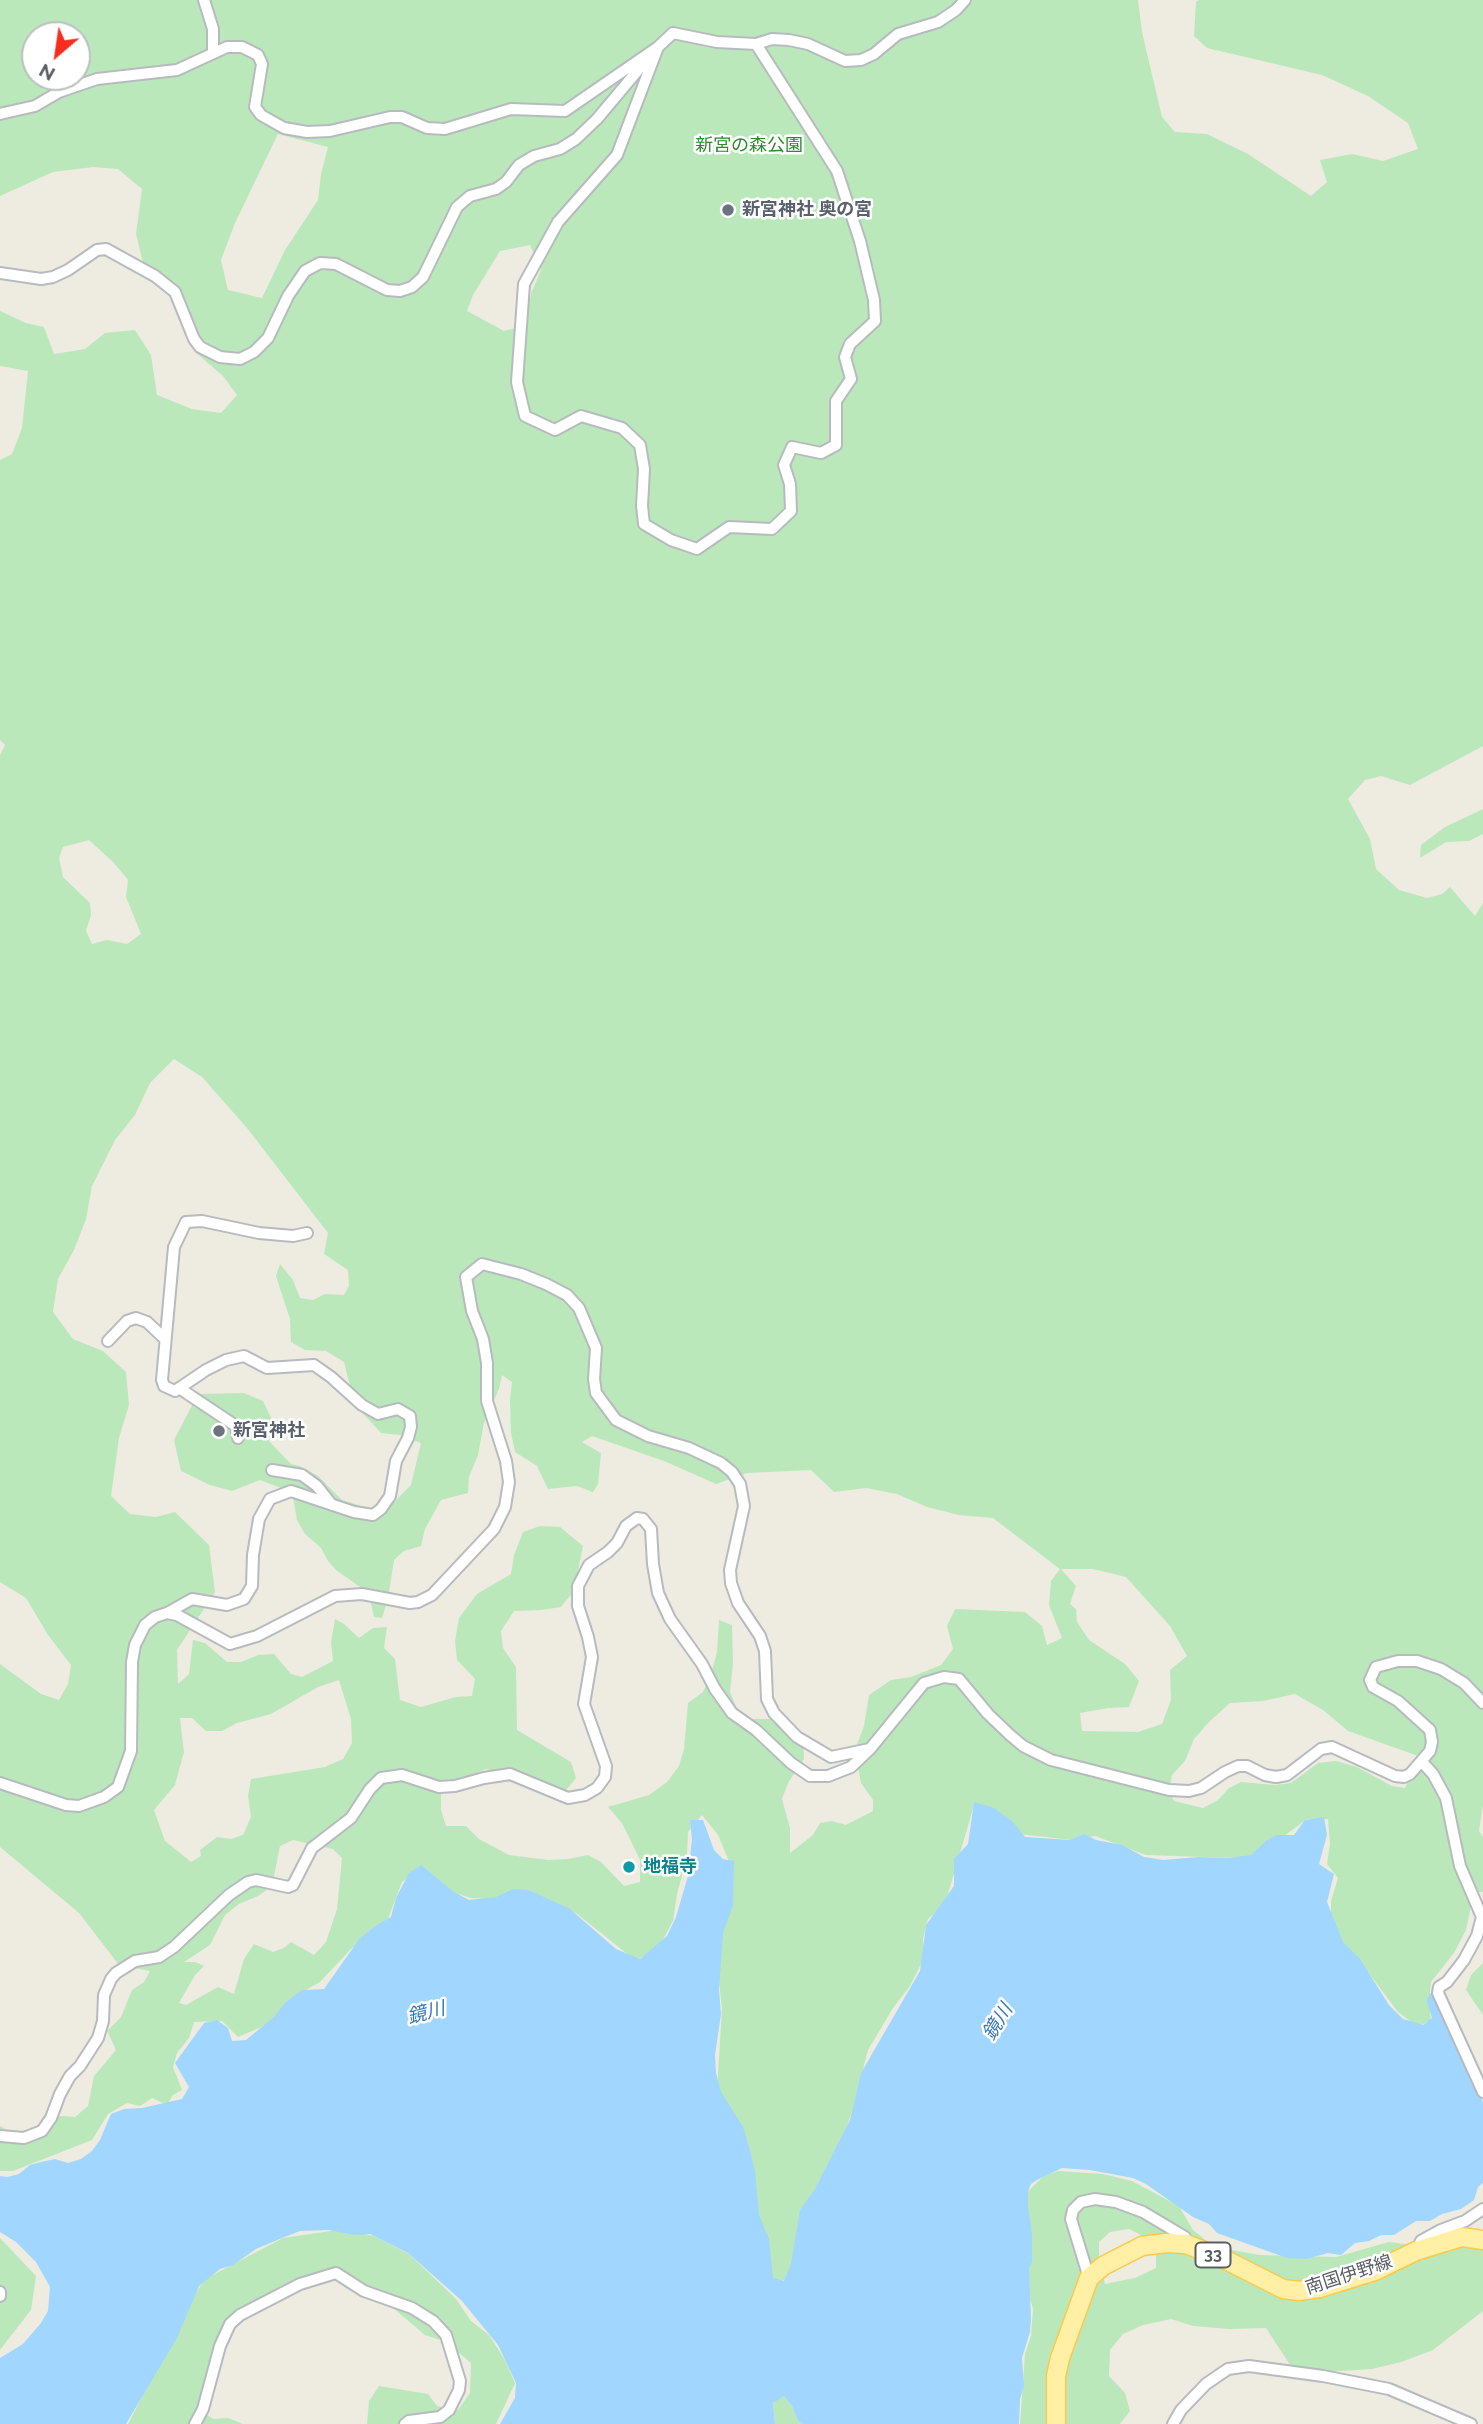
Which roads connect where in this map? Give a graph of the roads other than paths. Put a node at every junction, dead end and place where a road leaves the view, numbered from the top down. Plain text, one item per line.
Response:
1 (204, 0) edge
2 (965, 0) edge
3 (756, 44) junction
4 (658, 47) junction
5 (213, 51) junction
6 (0, 114) edge
7 (0, 273) edge
8 (307, 1233) dead end
9 (165, 1339) junction
10 (108, 1341) dead end
11 (179, 1388) junction
12 (238, 1438) dead end
13 (272, 1470) dead end
14 (331, 1505) junction
15 (167, 1613) junction
16 (1483, 1703) edge
17 (870, 1749) junction
18 (1422, 1762) junction
19 (0, 1783) edge
20 (1483, 2092) edge
21 (0, 2136) edge
22 (1483, 2209) edge
23 (1483, 2240) edge
24 (1186, 2244) junction
25 (1416, 2251) junction
26 (1089, 2278) junction
27 (195, 2424) edge
28 (405, 2424) edge
29 (1056, 2424) edge
30 (1173, 2424) edge
31 (1471, 2424) edge

1 - 5 street
2 - 3 street
3 - 4 street
3 - 4 street
4 - 5 street
4 - 7 street
5 - 6 street
8 - 9 street
9 - 10 street
9 - 11 street
11 - 12 street
11 - 14 street
13 - 14 street
14 - 15 street
15 - 17 street
15 - 19 street
16 - 18 street
17 - 18 street
17 - 21 street
18 - 20 street
22 - 25 street
23 - 25 main road, 南国伊野線 / 33
24 - 25 main road, 南国伊野線 / 33
24 - 26 main road, 南国伊野線 / 33
24 - 26 street
26 - 29 main road
27 - 28 street
30 - 31 street

